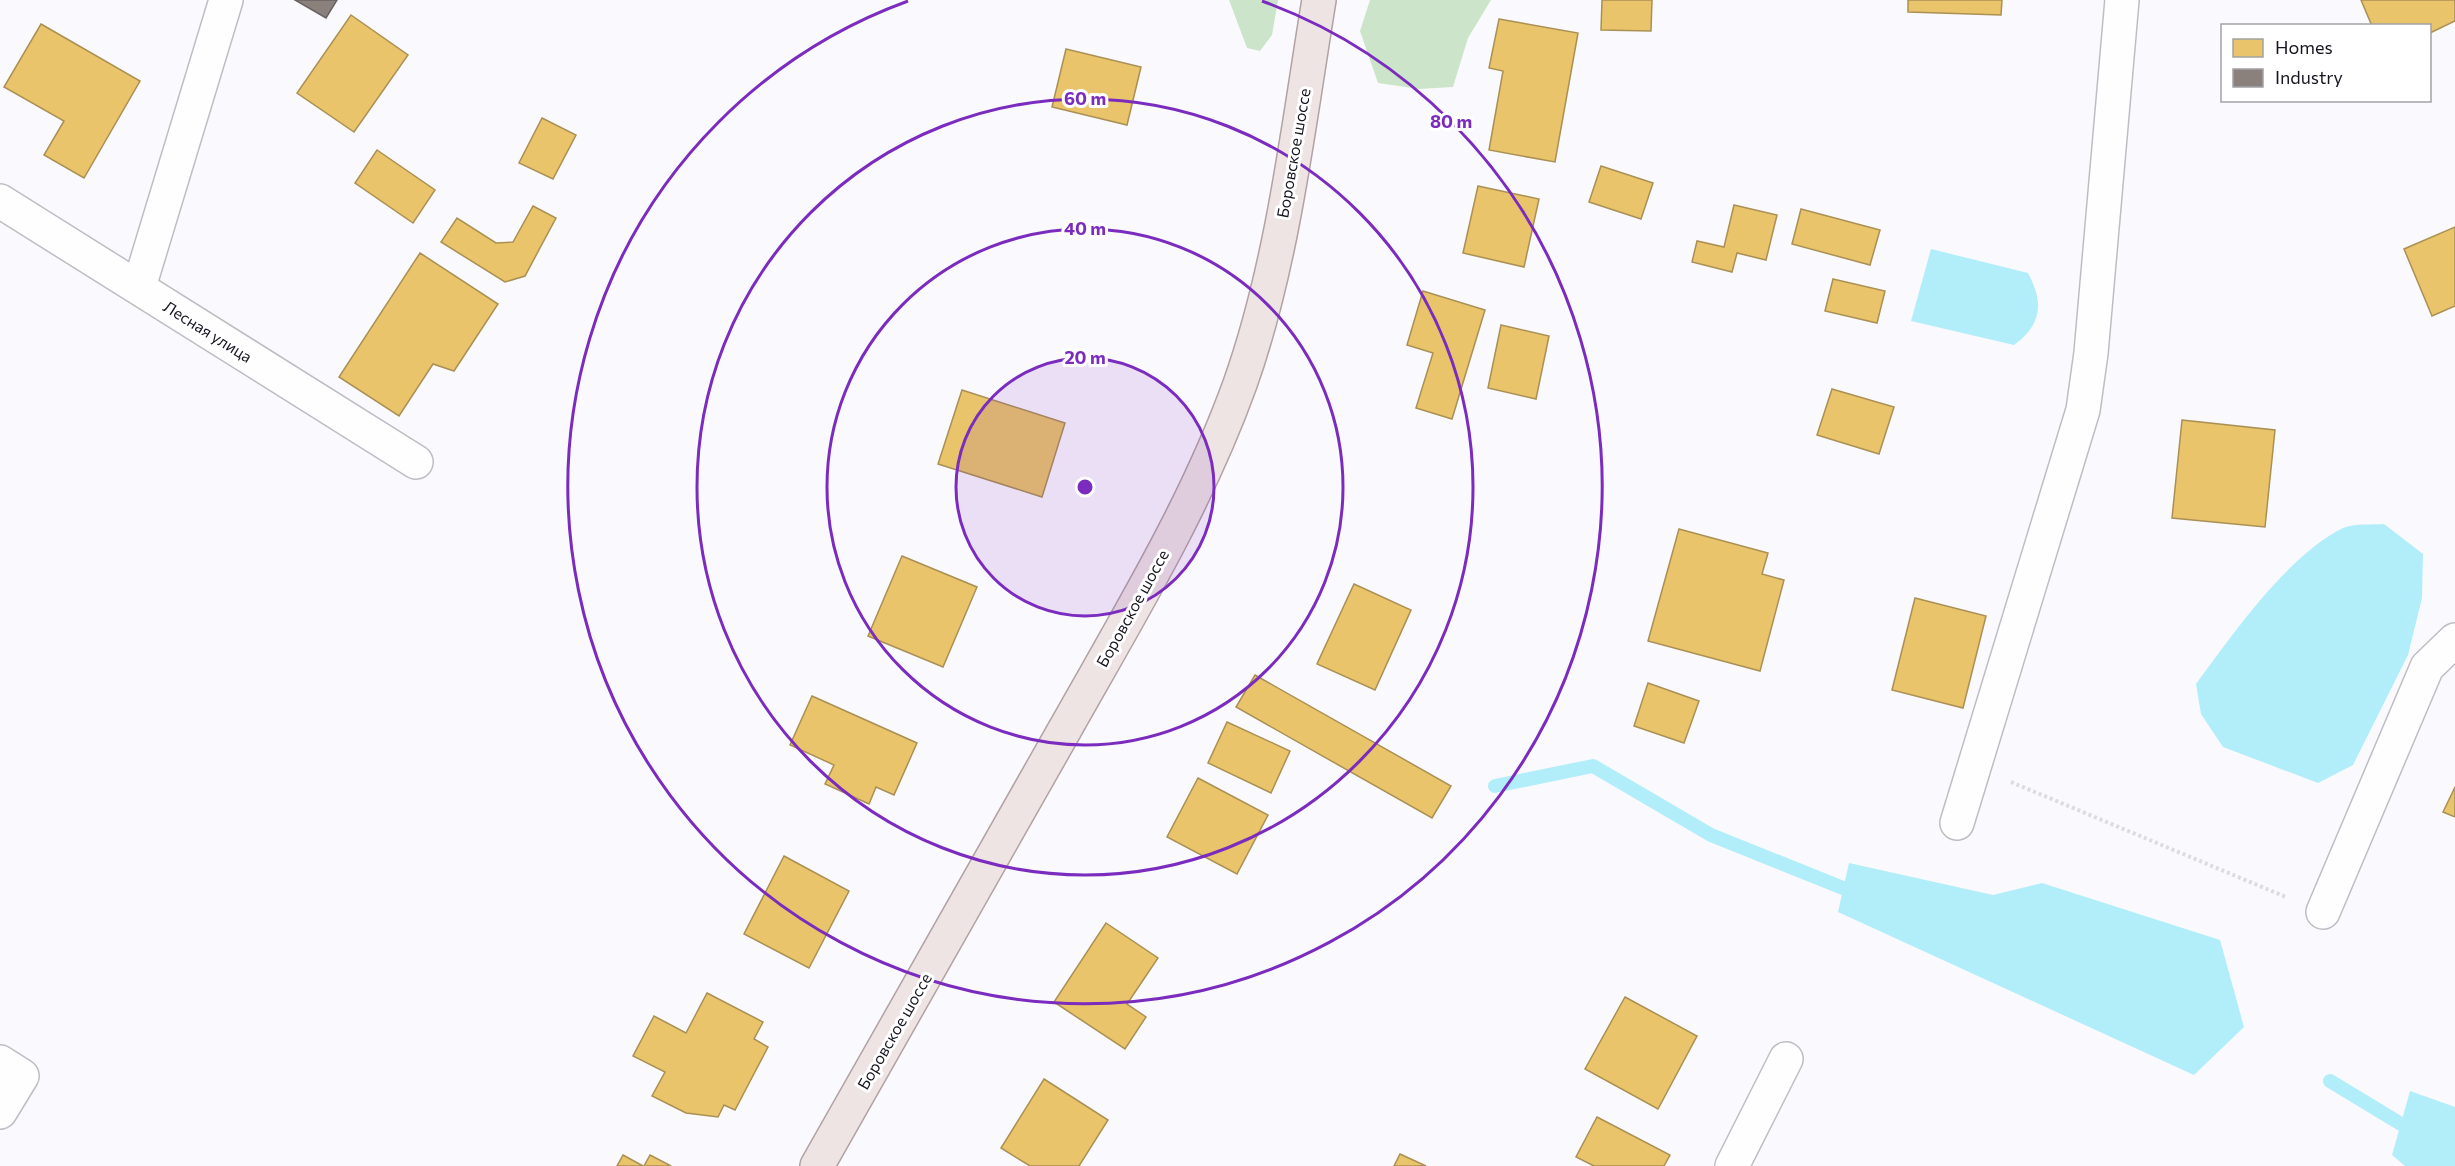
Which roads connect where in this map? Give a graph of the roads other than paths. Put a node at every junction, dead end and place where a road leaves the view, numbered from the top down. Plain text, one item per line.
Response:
1 (226, 0) edge
2 (1319, 0) edge
3 (2122, 0) edge
4 (0, 201) edge
5 (139, 287) junction
6 (416, 462) dead end
7 (2455, 640) edge
8 (1957, 823) dead end
9 (2323, 912) road end
10 (1786, 1059) dead end
11 (11, 1069) edge
12 (0, 1112) edge
13 (817, 1166) edge
14 (1732, 1166) edge

1 - 5 street
2 - 13 main road, Боровское шоссе
3 - 8 street
4 - 5 street, Лесная улица
5 - 6 street, Лесная улица
7 - 9 street
10 - 14 street
11 - 12 street

